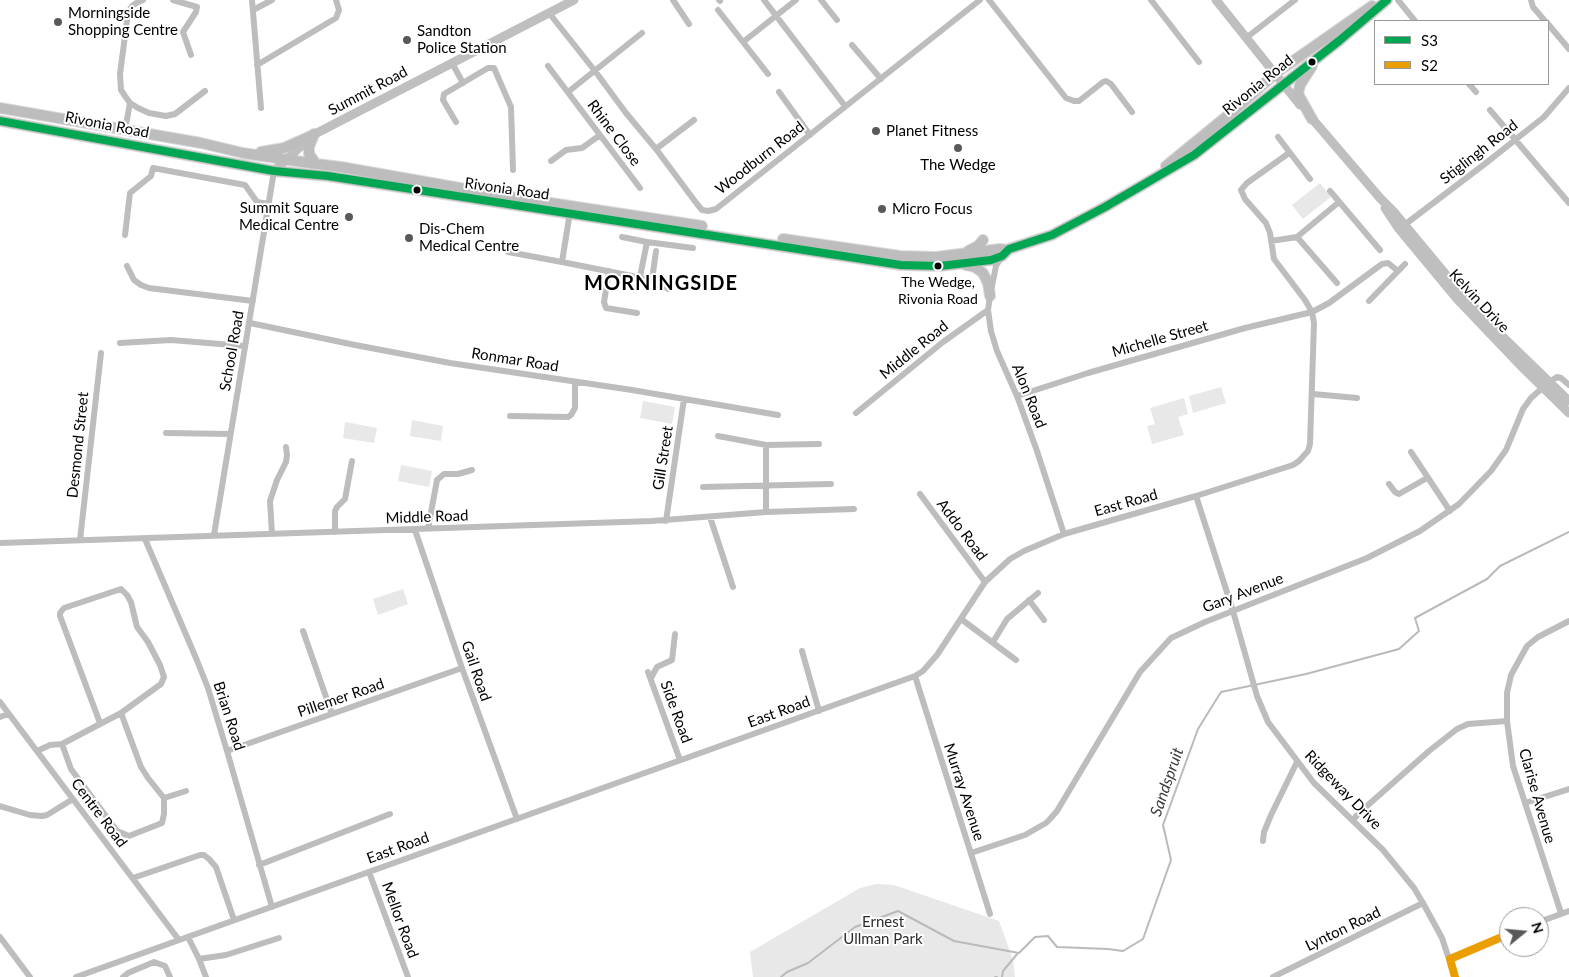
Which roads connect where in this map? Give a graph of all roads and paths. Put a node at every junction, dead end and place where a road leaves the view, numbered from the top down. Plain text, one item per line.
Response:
1 (174, 0) edge
2 (252, 0) edge
3 (272, 0) edge
4 (336, 0) edge
5 (574, 0) edge
6 (673, 0) edge
7 (764, 0) edge
8 (796, 0) edge
9 (821, 0) edge
10 (980, 0) edge
11 (989, 0) edge
12 (1151, 0) edge
13 (1216, 0) edge
14 (1294, 0) edge
15 (1381, 0) edge
16 (1387, 0) edge
17 (1398, 0) edge
18 (1531, 0) edge
19 (140, 1) edge
20 (556, 4) edge
21 (253, 10) junction
22 (718, 10) dead end
23 (549, 13) junction
24 (776, 16) junction
25 (837, 20) dead end
26 (1415, 20) edge
27 (1544, 20) edge
28 (689, 24) dead end
29 (1549, 25) edge
30 (642, 33) dead end
31 (1246, 38) junction
32 (743, 42) junction
33 (852, 45) dead end
34 (1569, 48) edge
35 (191, 55) dead end
36 (1320, 55) junction
37 (1199, 62) dead end
38 (452, 63) junction
39 (257, 64) junction
40 (548, 66) dead end
41 (595, 71) junction
42 (1276, 73) junction
43 (768, 74) dead end
44 (881, 79) junction
45 (462, 82) junction
46 (1284, 84) junction
47 (1469, 85) edge
48 (1569, 88) edge
49 (205, 90) dead end
50 (568, 92) junction
51 (779, 92) dead end
52 (1476, 92) dead end
53 (130, 103) junction
54 (845, 106) junction
55 (0, 108) edge
56 (261, 108) dead end
57 (1490, 110) dead end
58 (1132, 112) dead end
59 (1312, 119) junction
60 (694, 120) dead end
61 (0, 121) edge
62 (456, 122) dead end
63 (125, 130) junction
64 (314, 135) junction
65 (600, 135) junction
66 (810, 135) junction
67 (1278, 137) dead end
68 (1515, 140) junction
69 (656, 149) junction
70 (243, 153) junction
71 (1288, 153) junction
72 (287, 159) junction
73 (551, 161) dead end
74 (316, 164) junction
75 (513, 170) dead end
76 (274, 171) junction
77 (1310, 179) dead end
78 (431, 183) junction
79 (1142, 185) junction
80 (640, 188) dead end
81 (1330, 191) dead end
82 (442, 194) junction
83 (1339, 202) junction
84 (1569, 203) edge
85 (269, 204) junction
86 (571, 209) junction
87 (1402, 228) junction
88 (125, 235) dead end
89 (622, 236) dead end
90 (1297, 237) junction
91 (983, 240) dead end
92 (1271, 240) junction
93 (647, 242) junction
94 (693, 248) dead end
95 (1380, 250) dead end
96 (656, 251) dead end
97 (508, 252) dead end
98 (961, 259) junction
99 (992, 259) junction
100 (562, 262) junction
101 (1405, 264) dead end
102 (127, 266) dead end
103 (609, 271) junction
104 (1398, 271) junction
105 (640, 277) junction
106 (652, 280) junction
107 (1337, 283) dead end
108 (668, 289) dead end
109 (990, 296) junction
110 (253, 300) junction
111 (1369, 301) dead end
112 (988, 310) junction
113 (1312, 312) junction
114 (637, 313) dead end
115 (250, 322) junction
116 (120, 343) dead end
117 (245, 346) junction
118 (101, 353) dead end
119 (575, 382) junction
120 (1546, 384) junction
121 (1569, 385) edge
122 (1313, 394) junction
123 (1016, 396) junction
124 (1357, 398) dead end
125 (684, 399) junction
126 (1569, 401) edge
127 (856, 413) dead end
128 (1569, 413) edge
129 (778, 414) dead end
130 (510, 416) dead end
131 (166, 433) dead end
132 (230, 434) junction
133 (718, 436) dead end
134 (819, 444) dead end
135 (766, 445) junction
136 (286, 447) dead end
137 (1411, 452) dead end
138 (352, 461) dead end
139 (472, 470) dead end
140 (1427, 478) junction
141 (831, 484) dead end
142 (1389, 484) dead end
143 (766, 486) junction
144 (703, 487) dead end
145 (920, 494) dead end
146 (1196, 496) junction
147 (854, 509) dead end
148 (1450, 510) junction
149 (766, 512) junction
150 (710, 517) junction
151 (666, 521) junction
152 (415, 530) junction
153 (428, 530) junction
154 (335, 532) junction
155 (272, 534) junction
156 (1064, 534) junction
157 (214, 535) junction
158 (145, 539) junction
159 (80, 540) junction
160 (0, 543) edge
161 (985, 582) junction
162 (733, 587) dead end
163 (1038, 593) dead end
164 (1029, 600) junction
165 (1233, 611) junction
166 (961, 619) junction
167 (1044, 620) dead end
168 (1569, 621) edge
169 (304, 631) dead end
170 (676, 634) dead end
171 (993, 642) junction
172 (802, 651) dead end
173 (1016, 660) dead end
174 (462, 668) junction
175 (915, 676) junction
176 (0, 702) edge
177 (820, 711) junction
178 (121, 713) junction
179 (8, 714) junction
180 (332, 714) junction
181 (0, 717) edge
182 (1507, 721) junction
183 (100, 723) junction
184 (62, 744) junction
185 (37, 751) junction
186 (227, 751) junction
187 (680, 760) junction
188 (1297, 762) junction
189 (1569, 789) edge
190 (186, 791) dead end
191 (164, 798) junction
192 (73, 799) junction
193 (0, 801) edge
194 (1525, 803) junction
195 (0, 806) edge
196 (390, 814) dead end
197 (517, 818) junction
198 (1353, 820) junction
199 (1263, 841) dead end
200 (971, 853) junction
201 (259, 865) junction
202 (369, 872) junction
203 (132, 878) junction
204 (1423, 903) junction
205 (272, 907) junction
206 (1569, 910) edge
207 (1561, 913) junction
208 (990, 914) dead end
209 (1549, 918) edge
210 (234, 920) junction
211 (0, 937) edge
212 (188, 937) junction
213 (279, 938) dead end
214 (1499, 938) edge
215 (179, 940) junction
216 (199, 959) junction
217 (1450, 959) junction
218 (30, 977) edge
219 (76, 977) edge
220 (123, 977) edge
221 (170, 977) edge
222 (206, 977) edge
223 (408, 977) edge
224 (1273, 977) edge
225 (1455, 977) edge

1 - 35 street
2 - 21 street
3 - 21 street
4 - 39 street
5 - 20 main road, Summit Road
6 - 28 street
7 - 24 street
8 - 24 street
9 - 25 street
10 - 44 street, Woodburn Road
11 - 58 street
12 - 37 street
13 - 31 main road, Kelvin Drive
14 - 31 street
15 - 42 main road, Rivonia Road
16 - 36 main road, Rivonia Road
17 - 26 street
18 - 27 street
19 - 53 street
20 - 23 main road, Summit Road
21 - 39 street
22 - 32 street
23 - 38 main road, Summit Road
23 - 41 street, Woodburn Road
24 - 32 street
24 - 54 street
29 - 34 street
30 - 41 street, Rhine Close
31 - 42 main road, Kelvin Drive
32 - 43 street
33 - 44 street
36 - 46 main road, Rivonia Road
36 - 59 main road
38 - 45 street
38 - 64 main road, Summit Road
39 - 56 street
40 - 50 street, Rhine Close
41 - 50 street, Rhine Close
41 - 69 street, Woodburn Road
42 - 46 main road, Kelvin Drive
42 - 79 main road, Rivonia Road
44 - 54 street, Woodburn Road
45 - 62 street
45 - 75 street
46 - 59 main road, Kelvin Drive
46 - 79 main road, Rivonia Road
47 - 52 street
48 - 68 street, Stiglingh Road
49 - 53 street
50 - 65 street, Rhine Close
51 - 66 street
53 - 63 street
54 - 66 street, Woodburn Road
55 - 63 main road, Rivonia Road
57 - 68 street
59 - 87 main road, Kelvin Drive
60 - 69 street
61 - 76 main road, Rivonia Road
63 - 70 main road, Rivonia Road
64 - 70 main road
64 - 72 main road, Summit Road
64 - 74 main road
65 - 73 street
65 - 80 street, Rhine Close
66 - 69 street, Woodburn Road
67 - 71 street
68 - 84 street
68 - 87 street, Stiglingh Road
70 - 72 main road, Rivonia Road
71 - 77 street
71 - 92 street
72 - 74 main road, Rivonia Road
72 - 76 main road, Summit Road
74 - 78 main road, Rivonia Road
76 - 82 main road, Rivonia Road
76 - 85 street, School Road
78 - 82 main road
78 - 86 main road, Rivonia Road
79 - 99 main road, Rivonia Road
81 - 83 street
82 - 86 main road, Rivonia Road
83 - 90 street
83 - 95 street
85 - 88 street
85 - 110 street, School Road
86 - 98 main road, Rivonia Road
86 - 100 street
87 - 120 main road, Kelvin Drive
89 - 93 street
90 - 92 street
90 - 107 street
91 - 98 main road
92 - 113 street
93 - 94 street
93 - 105 street
96 - 106 street
97 - 100 street
98 - 99 main road, Rivonia Road
98 - 109 main road
99 - 109 street, Alon Road
100 - 103 street
101 - 104 street
102 - 110 street
103 - 105 street
103 - 114 street
104 - 111 street
104 - 113 street, Michelle Street
105 - 106 street
106 - 108 street
109 - 112 street, Alon Road
110 - 115 street, School Road
112 - 123 street, Alon Road
112 - 127 street, Middle Road
113 - 122 street, East Road
113 - 123 street, Michelle Street
115 - 117 street, School Road
115 - 119 street, Ronmar Road
116 - 117 street
117 - 132 street, School Road
118 - 159 street, Desmond Street
119 - 125 street, Ronmar Road
119 - 130 street
120 - 121 street
120 - 126 main road, Kelvin Drive
120 - 128 main road, Kelvin Drive
120 - 148 street, Gary Avenue
122 - 124 street
122 - 146 street, East Road
123 - 156 street, Alon Road
125 - 129 street, Ronmar Road
125 - 151 street, Gill Street
131 - 132 street
132 - 157 street, School Road
133 - 135 street
134 - 135 street
135 - 143 street
136 - 155 street
137 - 140 street
138 - 154 street
139 - 153 street
140 - 142 street
140 - 148 street
141 - 143 street
143 - 144 street
143 - 149 street
145 - 161 street, Addo Road
146 - 156 street, East Road
146 - 165 street, Ridgeway Drive
147 - 149 street, Middle Road
148 - 165 street, Gary Avenue
149 - 150 street, Middle Road
150 - 151 street, Middle Road
150 - 162 street
151 - 153 street, Middle Road
152 - 153 street, Middle Road
152 - 154 street, Middle Road
152 - 174 street, Gail Road
154 - 155 street, Middle Road
155 - 157 street, Middle Road
156 - 161 street, East Road
157 - 158 street, Middle Road
158 - 159 street, Middle Road
158 - 186 street, Brian Road
159 - 160 street, Middle Road
161 - 166 street, East Road
163 - 164 street
164 - 167 street
164 - 171 street
165 - 188 street, Ridgeway Drive
165 - 200 street, Gary Avenue
166 - 171 street
166 - 175 street, East Road
168 - 182 street, Clarise Avenue
169 - 180 street
170 - 187 street, Side Road
171 - 173 street
172 - 177 street
174 - 180 street, Pillemer Road
174 - 197 street, Gail Road
175 - 177 street, East Road
175 - 200 street, Murray Avenue
176 - 179 street, Centre Road
177 - 187 street, East Road
178 - 183 street
178 - 183 street
178 - 191 street
179 - 181 street
179 - 185 street, Centre Road
180 - 186 street, Pillemer Road
182 - 194 street, Clarise Avenue
182 - 198 street
183 - 184 street
184 - 185 street
184 - 191 street
185 - 192 street, Centre Road
186 - 201 street, Brian Road
187 - 197 street, East Road
188 - 198 street, Ridgeway Drive
188 - 199 street
189 - 194 street
190 - 191 street
192 - 195 street
192 - 203 street, Centre Road
193 - 195 street
194 - 207 street, Clarise Avenue
196 - 201 street
197 - 202 street, East Road
198 - 204 street, Ridgeway Drive
200 - 208 street, Murray Avenue
201 - 205 street, Brian Road
202 - 205 street, East Road
202 - 223 street, Mellor Road
203 - 210 street
203 - 215 street, Centre Road
204 - 217 street, Ridgeway Drive
204 - 224 street, Lynton Road
205 - 210 street, East Road
206 - 207 street
207 - 209 street
210 - 212 street, East Road
211 - 218 street
212 - 215 street, East Road
212 - 216 street
213 - 216 street
214 - 217 street
215 - 219 street, East Road
216 - 222 street
217 - 225 street, Ridgeway Drive
220 - 221 street

